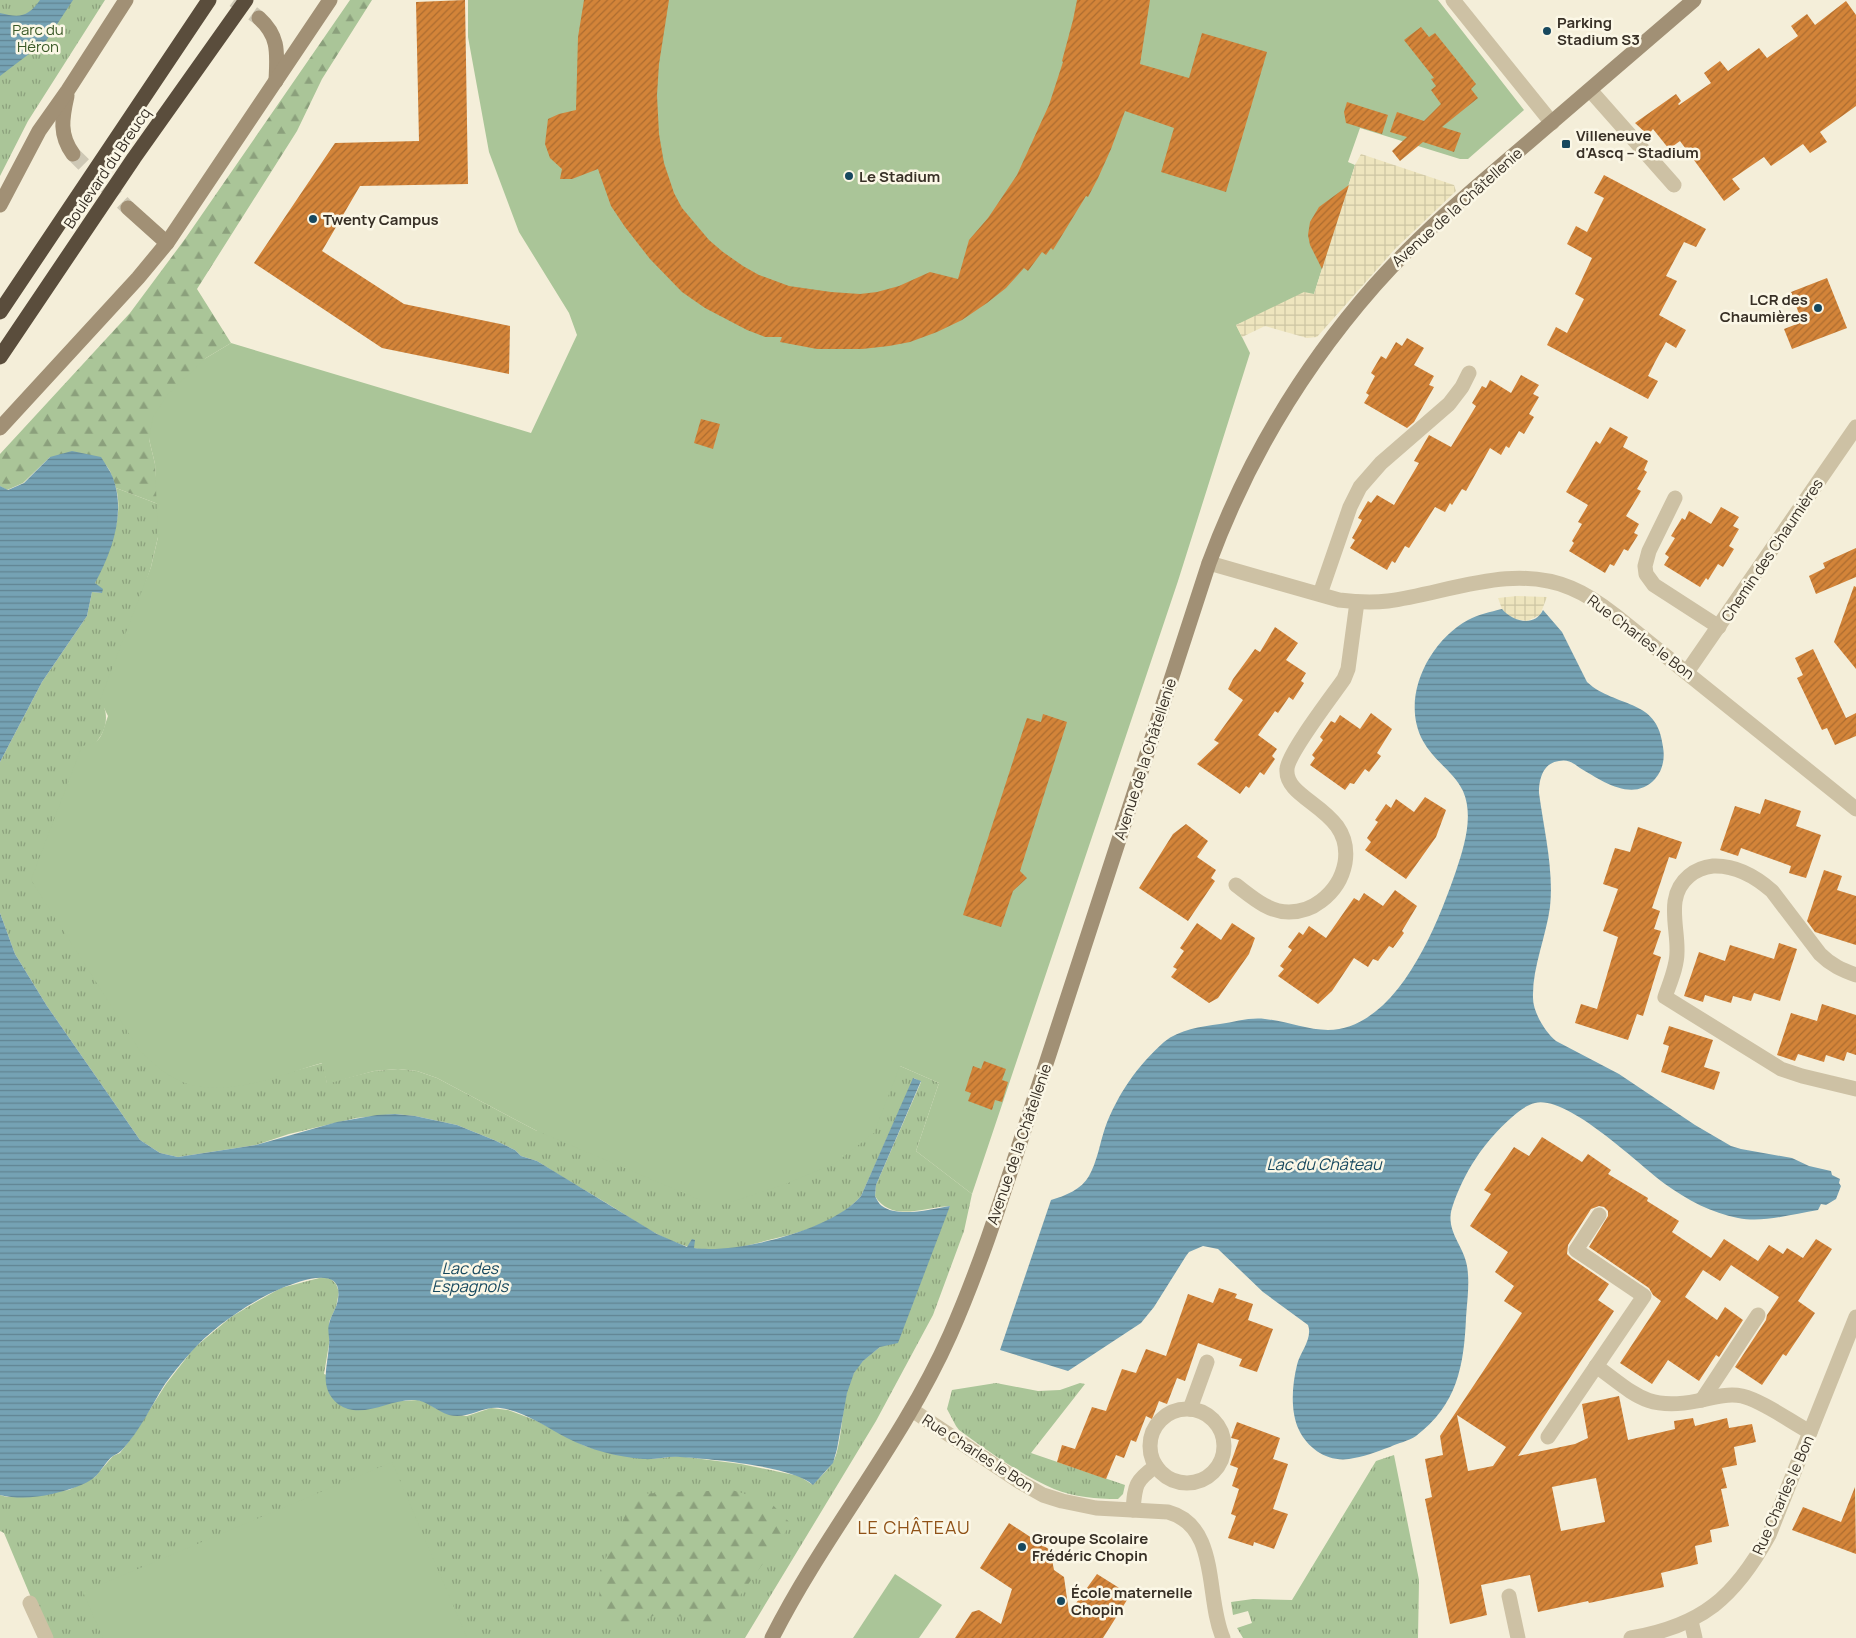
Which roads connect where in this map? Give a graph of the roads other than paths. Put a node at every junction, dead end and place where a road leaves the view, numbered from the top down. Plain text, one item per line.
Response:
1 (126, 0) edge
2 (210, 0) edge
3 (246, 0) edge
4 (330, 0) edge
5 (1453, 0) edge
6 (1694, 0) edge
7 (259, 18) tunnel mouth
8 (276, 82) junction
9 (68, 90) junction
10 (1590, 90) junction
11 (1552, 122) junction
12 (73, 154) tunnel mouth
13 (1674, 185) dead end
14 (0, 205) edge
15 (128, 208) tunnel mouth
16 (167, 243) junction
17 (0, 312) edge
18 (0, 357) edge
19 (1468, 373) dead end
20 (1856, 427) edge
21 (0, 428) edge
22 (1676, 498) dead end
23 (1209, 563) junction
24 (1320, 594) junction
25 (1357, 602) junction
26 (1720, 627) junction
27 (1687, 672) junction
28 (1856, 810) edge
29 (1236, 885) dead end
30 (1856, 974) edge
31 (1856, 1089) edge
32 (1599, 1214) dead end
33 (1758, 1315) dead end
34 (1856, 1317) edge
35 (1208, 1362) dead end
36 (1596, 1366) junction
37 (1702, 1400) junction
38 (1190, 1409) junction
39 (912, 1410) junction
40 (1810, 1432) junction
41 (1548, 1437) dead end
42 (1156, 1466) junction
43 (1133, 1510) junction
44 (1509, 1596) dead end
45 (30, 1603) dead end
46 (1691, 1621) junction
47 (46, 1638) edge
48 (772, 1638) edge
49 (1222, 1638) edge
50 (1518, 1638) edge
51 (1632, 1638) edge
52 (1695, 1638) edge

1 - 9 street
2 - 17 highway, Boulevard du Breucq
3 - 18 highway, Boulevard du Breucq
4 - 8 street
5 - 11 street
6 - 10 street, Avenue de la Châtellenie
7 - 8 street
8 - 16 street
9 - 12 street
9 - 14 street
10 - 11 street, Avenue de la Châtellenie
10 - 13 street
11 - 23 street, Avenue de la Châtellenie
15 - 16 street
16 - 21 street
19 - 24 street
20 - 26 street, Chemin des Chaumières
22 - 26 street
23 - 24 street, Rue Charles le Bon
23 - 39 street, Avenue de la Châtellenie
24 - 25 street, Rue Charles le Bon
25 - 27 street, Rue Charles le Bon
25 - 29 street
26 - 27 street, Chemin des Chaumières
27 - 28 street, Rue Charles le Bon
30 - 31 street
32 - 36 street
33 - 37 street
34 - 40 street, Rue Charles le Bon
35 - 38 street
36 - 37 street
36 - 41 street
37 - 40 street
38 - 42 street
38 - 42 street
39 - 43 street, Rue Charles le Bon
39 - 48 street, Avenue de la Châtellenie
40 - 46 street, Rue Charles le Bon
42 - 43 street
43 - 49 street, Rue Charles le Bon
44 - 50 street
45 - 47 street
46 - 51 street, Rue Charles le Bon
46 - 52 street

